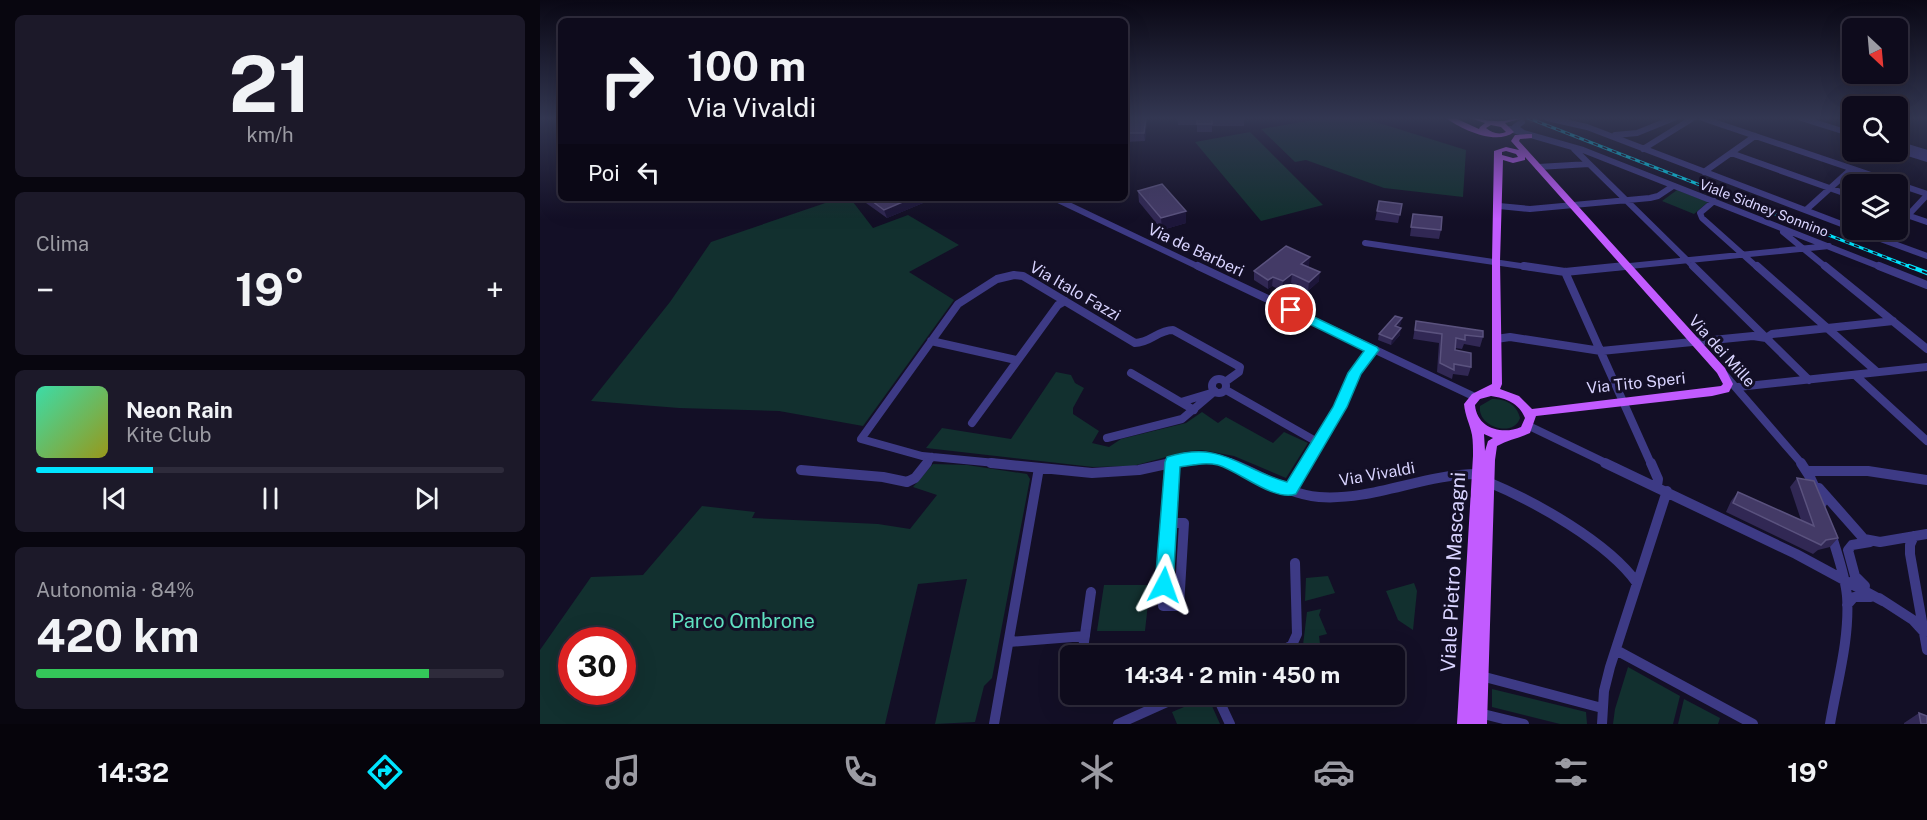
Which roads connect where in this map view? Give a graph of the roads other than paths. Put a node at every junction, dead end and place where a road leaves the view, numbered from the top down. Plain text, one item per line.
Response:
1 (1507, 152) edge
2 (1517, 152) edge
3 (1524, 152) edge
4 (1575, 152) edge
5 (1584, 152) edge
6 (1650, 152) edge
7 (1801, 152) edge
8 (1908, 152) edge
9 (1913, 152) edge
10 (1731, 153) joint
11 (1499, 154) junction
12 (1917, 154) junction
13 (1927, 154) edge
14 (1523, 156) junction
15 (1927, 159) edge
16 (1514, 160) junction
17 (1590, 165) junction
18 (1537, 167) junction
19 (1500, 170) junction
20 (1857, 171) junction
21 (1704, 172) junction
22 (1673, 186) junction
23 (1830, 188) junction
24 (1842, 192) edge
25 (1927, 194) edge
26 (1626, 200) junction
27 (1061, 201) edge
28 (1714, 201) junction
29 (1572, 205) junction
30 (1499, 206) junction
31 (1806, 210) junction
32 (1908, 214) edge
33 (1908, 215) edge
34 (1927, 222) edge
35 (1842, 224) edge
36 (1776, 226) junction
37 (1891, 240) edge
38 (1365, 243) dead end
39 (1829, 246) junction
40 (1804, 249) junction
41 (1744, 255) junction
42 (1927, 256) edge
43 (1687, 260) junction
44 (1496, 261) junction
45 (1625, 266) junction
46 (1565, 272) junction
47 (1927, 285) edge
48 (1065, 301) junction
49 (1893, 321) junction
50 (1826, 327) junction
51 (1766, 338) junction
52 (1496, 339) junction
53 (931, 341) junction
54 (1695, 342) junction
55 (1927, 349) edge
56 (1372, 350) junction
57 (1601, 351) junction
58 (1016, 360) junction
59 (1927, 367) edge
60 (1721, 371) junction
61 (1877, 372) junction
62 (1131, 373) dead end
63 (1855, 375) junction
64 (1809, 380) junction
65 (1225, 386) junction
66 (1738, 387) junction
67 (1215, 392) junction
68 (1479, 395) junction
69 (1623, 401) junction
70 (1181, 402) junction
71 (1194, 410) junction
72 (1529, 413) junction
73 (1474, 422) junction
74 (972, 423) dead end
75 (1529, 426) junction
76 (1505, 436) junction
77 (1107, 438) dead end
78 (861, 439) joint
79 (1927, 441) edge
80 (1319, 442) junction
81 (932, 457) junction
82 (1173, 462) junction
83 (1039, 468) junction
84 (801, 470) dead end
85 (1808, 471) junction
86 (1483, 478) junction
87 (1927, 480) edge
88 (1657, 486) junction
89 (1817, 486) junction
90 (1290, 490) junction
91 (1668, 491) junction
92 (1168, 523) junction
93 (1922, 533) edge
94 (1870, 542) junction
95 (1838, 556) junction
96 (1811, 561) junction
97 (1295, 563) dead end
98 (1844, 578) junction
99 (1637, 583) junction
100 (1091, 592) dead end
101 (1883, 601) junction
102 (1847, 605) junction
103 (1925, 632) edge
104 (1085, 636) junction
105 (1009, 642) junction
106 (1084, 645) edge
107 (1292, 645) edge
108 (1616, 650) junction
109 (1927, 650) edge
110 (1481, 676) junction
111 (1161, 705) edge
112 (1221, 705) edge
113 (1602, 708) junction
114 (1479, 719) edge
115 (994, 724) edge
116 (1119, 724) edge
117 (1230, 724) edge
118 (1465, 724) edge
119 (1524, 724) edge
120 (1602, 724) edge
121 (1753, 724) edge
122 (1830, 724) edge

1 - 11 main road
2 - 14 main road, Via dei Mille
3 - 18 main road
4 - 17 street
5 - 22 street, Viale Sidney Sonnino
6 - 21 street
7 - 20 street
8 - 12 street
9 - 12 street
10 - 21 street
10 - 23 street
11 - 16 main road
11 - 19 main road
12 - 13 street
12 - 15 street
14 - 16 main road
14 - 18 main road, Via dei Mille
16 - 19 main road
17 - 18 street
17 - 26 street
18 - 29 main road, Via dei Mille
19 - 30 main road
20 - 23 street
20 - 25 street
21 - 31 street
22 - 26 street
22 - 28 street, Viale Sidney Sonnino
23 - 24 street
23 - 31 street
25 - 32 street
26 - 29 street
26 - 43 street
27 - 56 street, Via de Barberi
28 - 36 street, Viale Sidney Sonnino
28 - 41 street
29 - 30 street
29 - 45 main road, Via dei Mille
30 - 44 main road
31 - 35 street
33 - 34 street
36 - 39 street, Viale Sidney Sonnino
36 - 40 street
37 - 42 street
38 - 44 street
39 - 40 street
39 - 47 street, Viale Sidney Sonnino
40 - 41 street
40 - 49 street
41 - 43 street
41 - 50 street
43 - 45 street
43 - 51 street
44 - 46 street
44 - 52 main road
45 - 46 street
45 - 54 main road, Via dei Mille
46 - 57 street
48 - 53 street, Via Italo Fazzi
48 - 58 street
48 - 65 street, Via Italo Fazzi
49 - 50 street
49 - 55 street
50 - 51 street
50 - 61 street
51 - 54 street
51 - 64 street
52 - 57 street
52 - 68 main road
53 - 58 street
53 - 78 street, Via Italo Fazzi
54 - 57 street
54 - 60 main road, Via dei Mille
56 - 68 street, Via de Barberi
56 - 80 street
57 - 69 street
58 - 74 street
59 - 61 street
60 - 66 street, Via dei Mille
60 - 69 main road, Via Tito Speri
61 - 63 street
62 - 70 street
63 - 64 street
63 - 79 street
64 - 66 street
65 - 67 street
65 - 80 street
66 - 85 street, Via dei Mille
67 - 70 street
67 - 71 street
68 - 72 main road
68 - 73 main road
69 - 72 main road, Via Tito Speri
69 - 88 street
70 - 71 street
71 - 77 street
72 - 75 main road
73 - 76 main road
73 - 86 main road, Viale Pietro Mascagni
75 - 76 main road
75 - 88 street
76 - 86 main road, Viale Pietro Mascagni
78 - 81 street, Via Vivaldi
80 - 90 street
81 - 83 street, Via Vivaldi
81 - 84 street
82 - 83 street, Via Vivaldi
82 - 90 street, Via Vivaldi
82 - 92 street
83 - 105 street
85 - 87 street
85 - 89 street, Via dei Mille
86 - 90 street, Via Vivaldi
86 - 99 street
86 - 110 main road, Viale Pietro Mascagni
86 - 118 main road, Viale Pietro Mascagni
88 - 91 street
89 - 94 street
89 - 95 street, Via dei Mille
91 - 96 street
91 - 99 street
92 - 92 street
93 - 94 street
93 - 103 street
94 - 101 street
95 - 96 street
95 - 98 street, Via dei Mille
96 - 98 street
97 - 107 street
98 - 101 street
98 - 102 street, Via dei Mille
99 - 108 street
100 - 104 street
101 - 102 street
101 - 103 street
102 - 122 street, Via dei Mille
103 - 109 street
104 - 105 street
104 - 106 street
105 - 115 street
108 - 113 street
108 - 121 street
110 - 113 street
110 - 114 main road, Viale Pietro Mascagni
111 - 116 street
112 - 117 street
113 - 120 street
114 - 119 street

